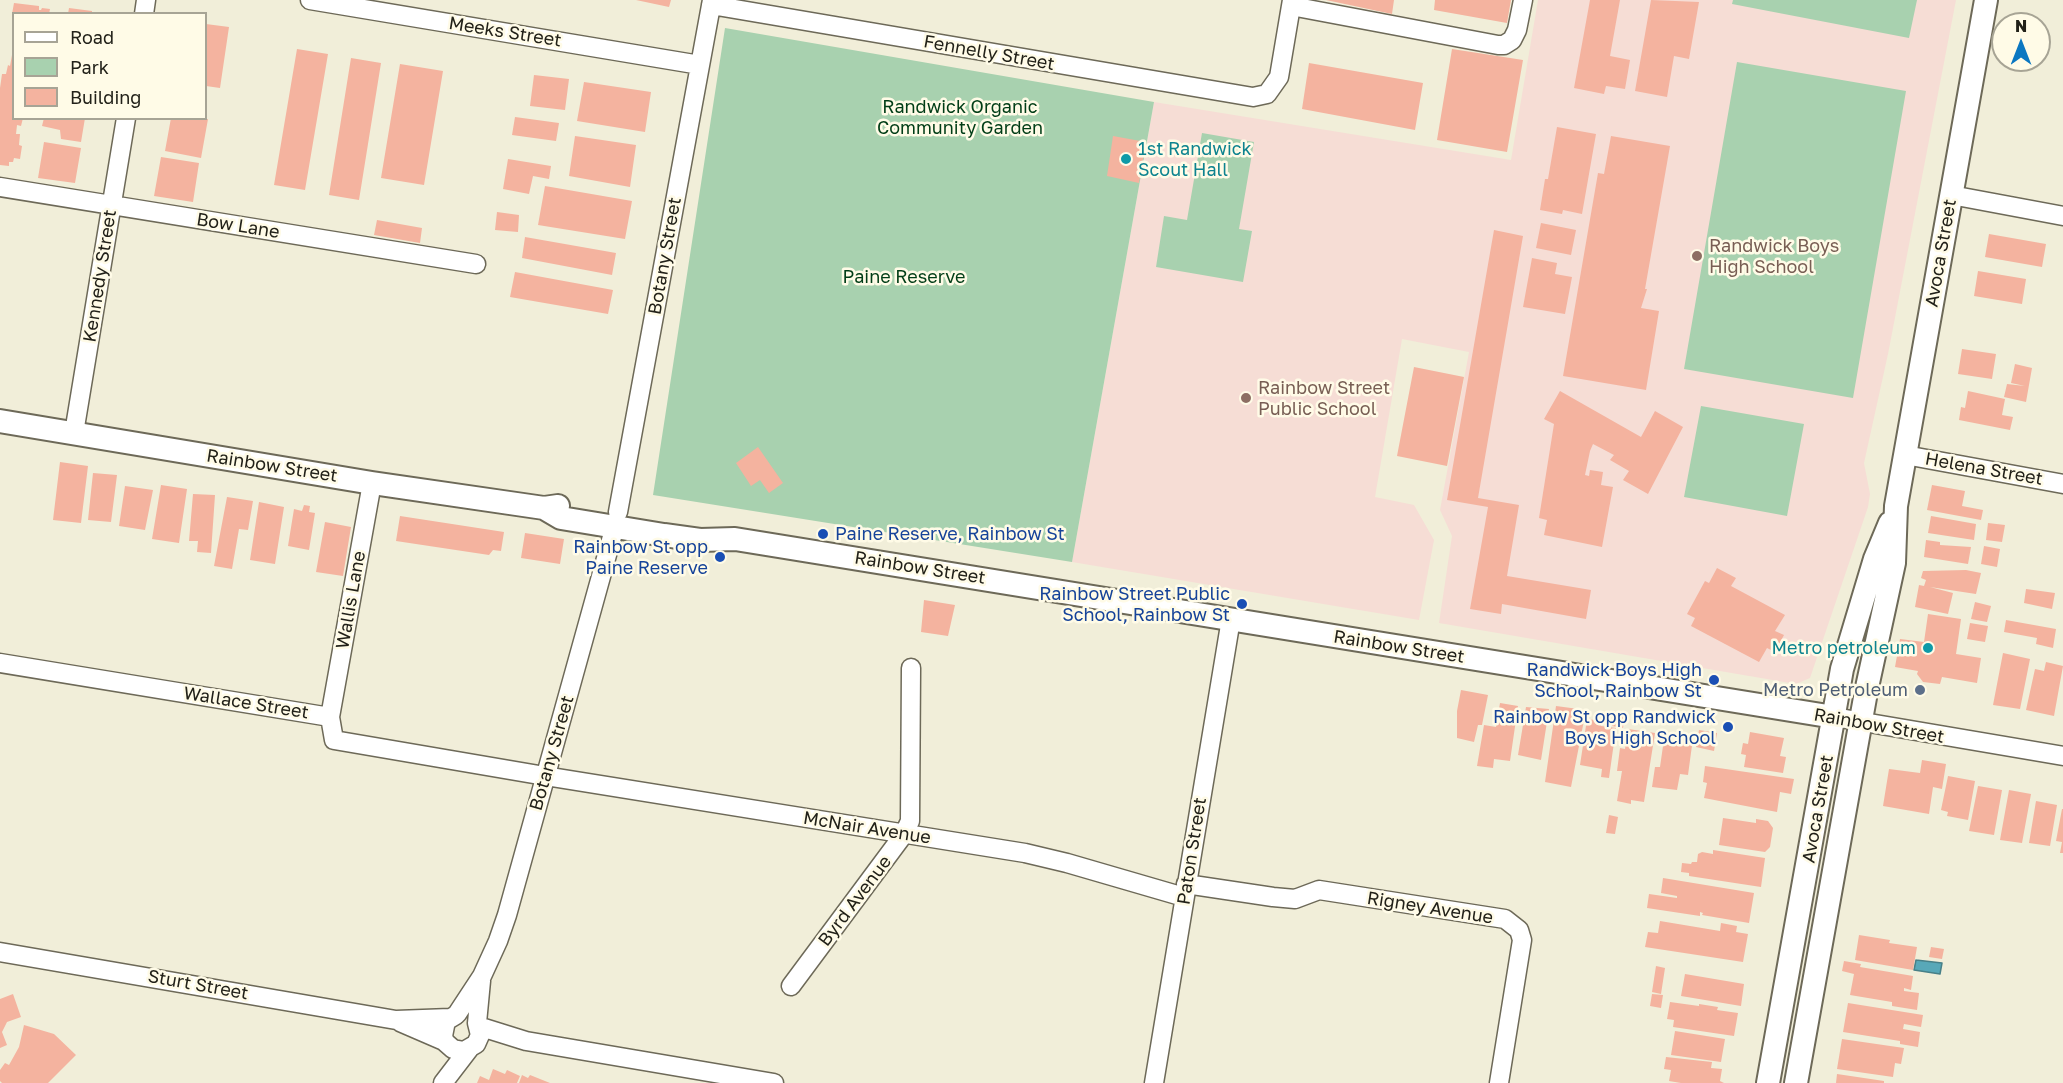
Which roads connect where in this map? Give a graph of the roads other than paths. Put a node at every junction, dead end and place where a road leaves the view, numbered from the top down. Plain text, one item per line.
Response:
1 (310, 0) edge
2 (1522, 0) edge
3 (1986, 0) edge
4 (711, 3) edge
5 (1292, 3) edge
6 (700, 65) junction
7 (126, 120) edge
8 (0, 187) edge
9 (1951, 195) junction
10 (112, 205) junction
11 (2063, 216) edge
12 (476, 264) dead end
13 (0, 421) edge
14 (74, 433) junction
15 (1905, 455) junction
16 (372, 483) junction
17 (2063, 484) edge
18 (1896, 506) junction
19 (616, 519) junction
20 (1231, 619) junction
21 (0, 663) edge
22 (911, 668) dead end
23 (330, 717) junction
24 (1834, 717) junction
25 (1861, 722) junction
26 (2063, 756) edge
27 (545, 777) junction
28 (904, 834) junction
29 (1185, 891) junction
30 (0, 952) edge
31 (482, 976) junction
32 (791, 986) dead end
33 (454, 1016) junction
34 (396, 1020) junction
35 (475, 1035) junction
36 (445, 1041) junction
37 (709, 1078) edge
38 (438, 1083) edge
39 (443, 1083) edge
40 (774, 1083) edge
41 (1154, 1083) edge
42 (1499, 1083) edge
43 (1768, 1083) edge
44 (1796, 1083) edge

1 - 6 street, Meeks Street
2 - 5 street
3 - 9 main road, Avoca Street
4 - 5 street, Fennelly Street
4 - 6 street, Botany Street
6 - 19 street, Botany Street
7 - 10 street, Kennedy Street
8 - 10 street, Bow Lane
9 - 11 street
9 - 15 main road, Avoca Street
10 - 12 street, Bow Lane
10 - 14 street, Kennedy Street
13 - 14 main road, Rainbow Street
14 - 16 main road, Rainbow Street
15 - 17 street, Helena Street
15 - 18 main road, Avoca Street
16 - 19 main road, Rainbow Street
16 - 23 street, Wallis Lane
18 - 24 main road, Avoca Street
18 - 25 main road, Avoca Street
19 - 20 main road, Rainbow Street
19 - 27 street, Botany Street
20 - 24 main road, Rainbow Street
20 - 29 street, Paton Street
21 - 23 street, Wallace Street
22 - 28 street, Byrd Avenue
23 - 27 street, Wallace Street
24 - 25 street, Rainbow Street
24 - 43 main road, Avoca Street
25 - 26 street, Rainbow Street
25 - 44 main road, Avoca Street
27 - 28 street, McNair Avenue
27 - 31 street, Botany Street
28 - 29 street, McNair Avenue
28 - 32 street, Byrd Avenue
29 - 41 street, Paton Street
29 - 42 street, Rigney Avenue
30 - 34 street, Sturt Street
31 - 33 street, Botany Street
31 - 35 street, Botany Street
33 - 34 street, Sturt Street
33 - 35 street
33 - 36 street
34 - 36 street, Sturt Street
35 - 36 street
35 - 37 street
35 - 39 street
36 - 38 street
37 - 40 street

